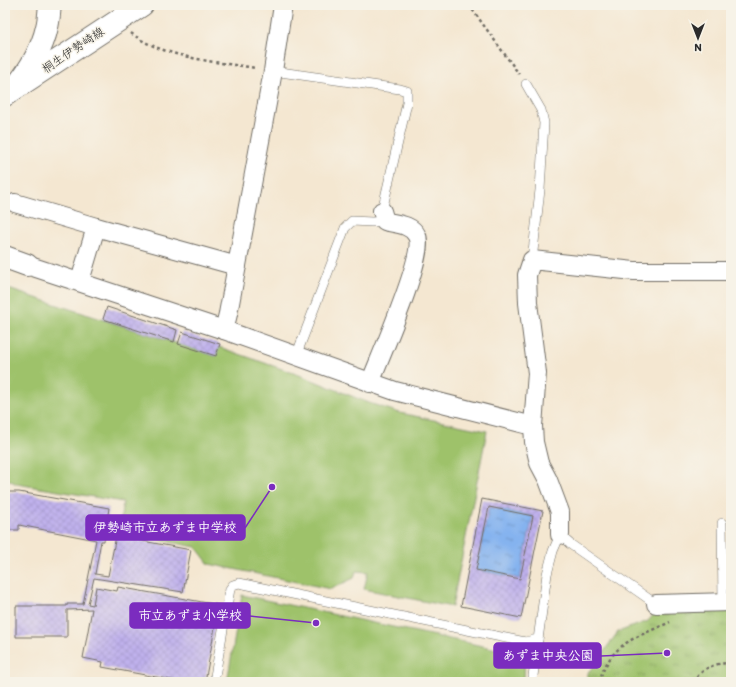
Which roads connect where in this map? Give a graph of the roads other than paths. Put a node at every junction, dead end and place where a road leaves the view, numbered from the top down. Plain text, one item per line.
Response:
1 (50, 5) edge
2 (142, 5) edge
3 (283, 5) edge
4 (273, 71) junction
5 (526, 84) road end
6 (7, 95) edge
7 (15, 203) dead end
8 (383, 216) junction
9 (96, 227) junction
10 (5, 257) edge
11 (532, 260) junction
12 (27, 265) joint
13 (237, 266) junction
14 (731, 271) edge
15 (80, 281) junction
16 (224, 330) junction
17 (296, 356) junction
18 (370, 383) junction
19 (533, 426) junction
20 (722, 523) dead end
21 (560, 535) junction
22 (727, 602) edge
23 (656, 604) joint
24 (538, 639) junction
25 (533, 676) dead end
26 (214, 682) edge

1 - 6 main road
2 - 6 main road, 桐生伊勢崎線
3 - 4 street
4 - 8 lane
4 - 13 street
5 - 11 lane
7 - 9 street
8 - 17 lane
8 - 18 street
9 - 13 street
9 - 15 street
10 - 12 main road
11 - 14 street
11 - 19 street
12 - 15 street
13 - 16 street
15 - 16 street
16 - 17 street
17 - 18 street
18 - 19 street
19 - 21 street
20 - 22 lane
21 - 23 lane
21 - 24 lane
22 - 23 street
24 - 25 lane
24 - 26 lane

